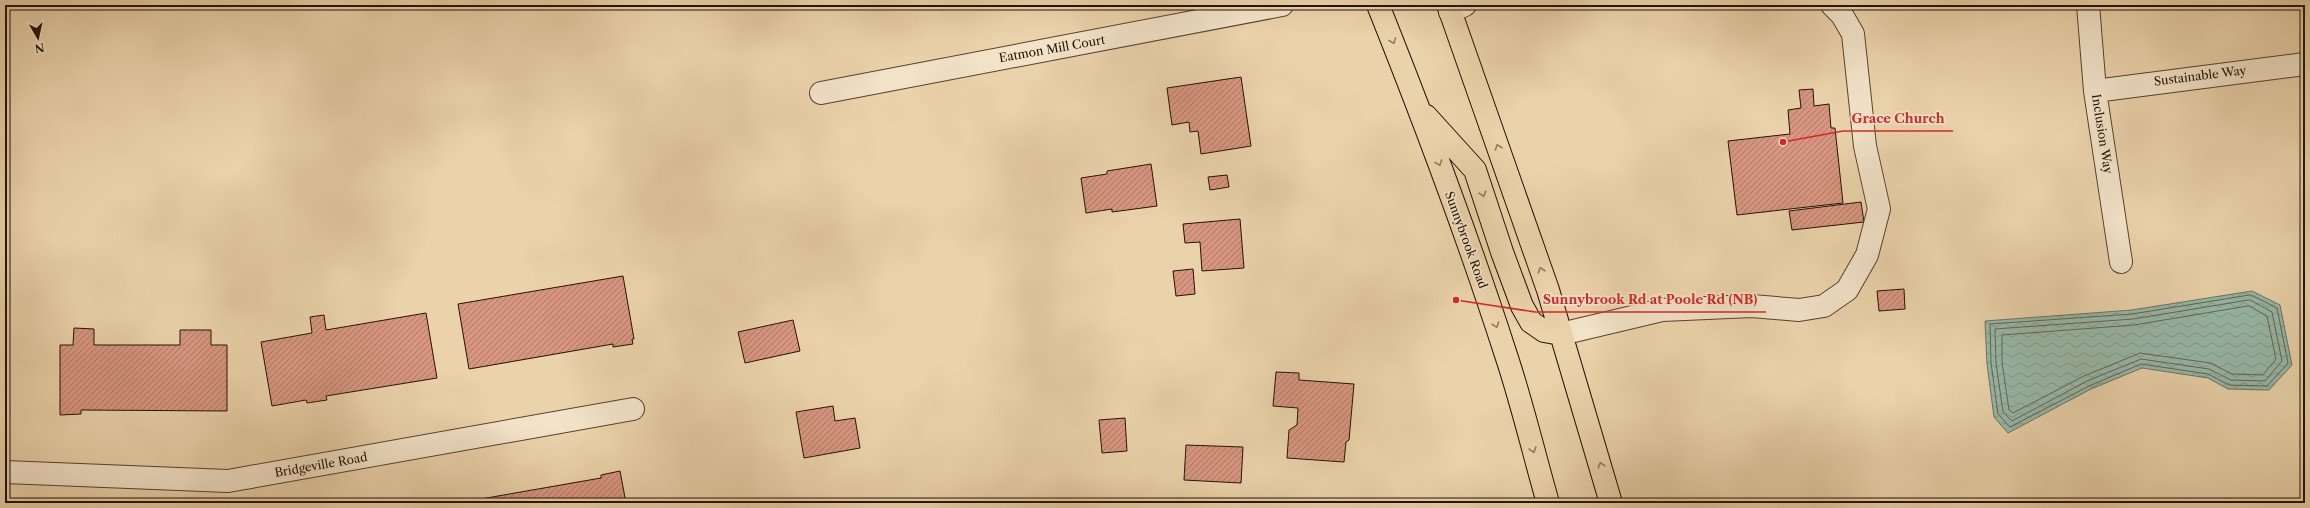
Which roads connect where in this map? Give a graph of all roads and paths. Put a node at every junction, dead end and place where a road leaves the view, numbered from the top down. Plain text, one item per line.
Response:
1 (1282, 5) edge
2 (1378, 5) edge
3 (1832, 5) edge
4 (2088, 5) edge
5 (1454, 7) edge
6 (2305, 64) edge
7 (2095, 91) junction
8 (821, 93) dead end
9 (1419, 108) junction
10 (2122, 262) dead end
11 (1560, 334) junction
12 (633, 408) dead end
13 (5, 472) edge
14 (1548, 503) edge
15 (1611, 503) edge

1 - 8 street, Eatmon Mill Court
2 -> 9 main road, Sunnybrook Road
3 - 11 street
4 - 7 street, Inclusion Way
11 -> 5 main road
6 - 7 street, Sustainable Way
7 - 10 street, Inclusion Way
9 -> 11 main road
9 -> 14 main road, Sunnybrook Road
15 -> 11 main road
12 - 13 street, Bridgeville Road

